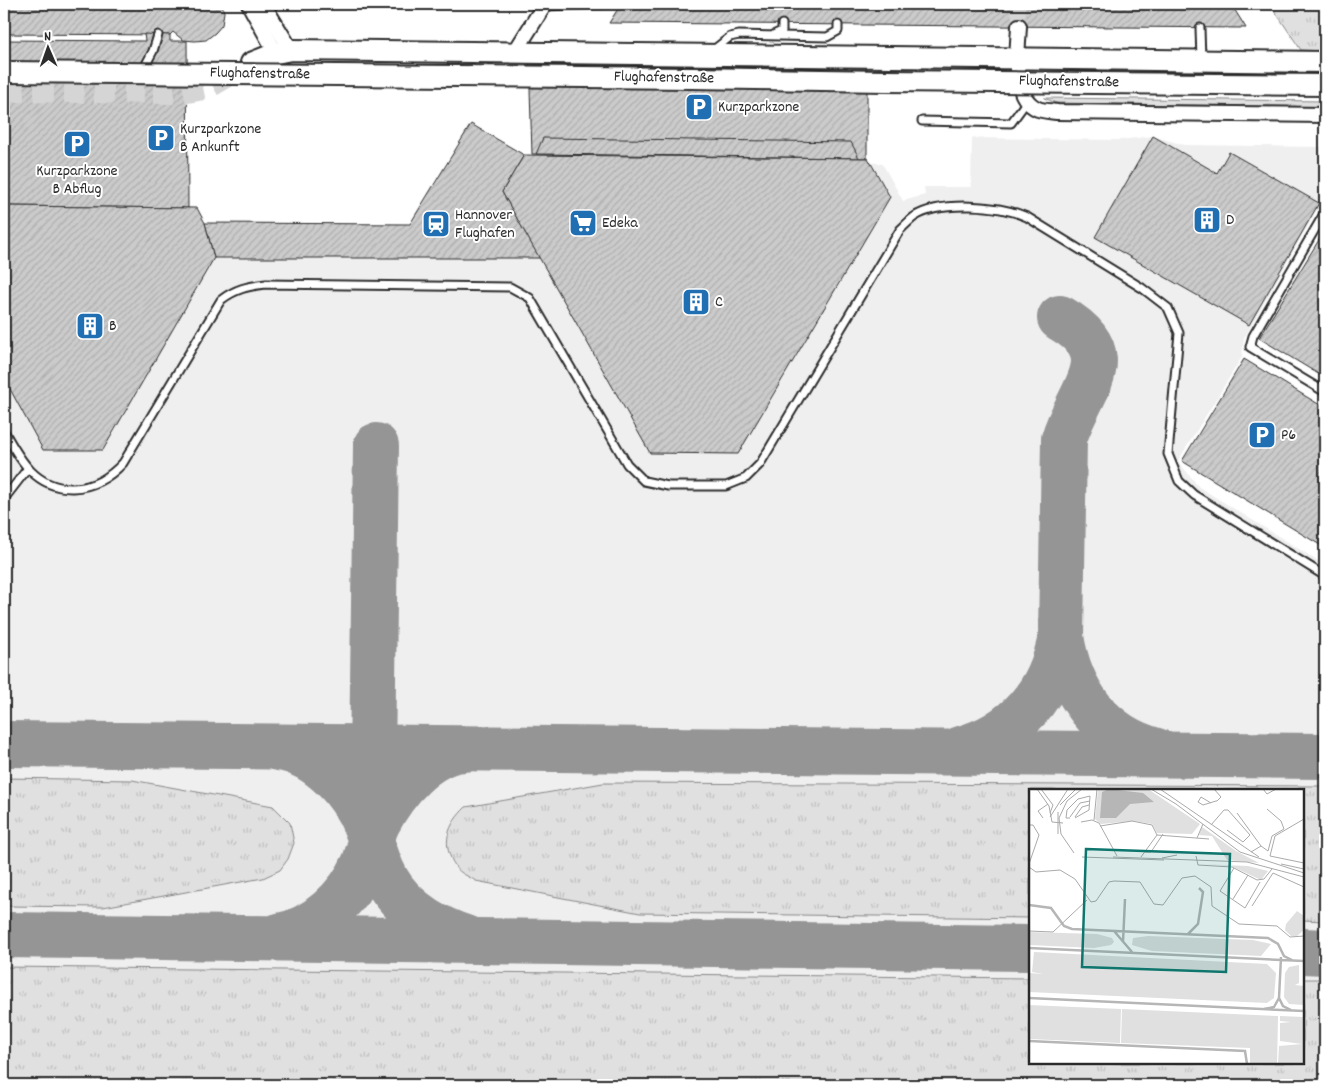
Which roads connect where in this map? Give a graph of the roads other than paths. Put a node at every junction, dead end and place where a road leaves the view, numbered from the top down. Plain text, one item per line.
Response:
1 (250, 4) edge
2 (264, 4) edge
3 (603, 4) edge
4 (544, 5) edge
5 (782, 24) dead end
6 (838, 25) dead end
7 (1019, 26) tunnel mouth
8 (1200, 28) dead end
9 (158, 35) dead end
10 (772, 36) junction
11 (284, 51) junction
12 (516, 52) junction
13 (708, 54) junction
14 (1019, 58) junction
15 (1201, 60) junction
16 (1325, 62) edge
17 (251, 63) tunnel mouth
18 (4, 72) edge
19 (141, 73) junction
20 (1325, 85) edge
21 (1027, 101) junction
22 (1325, 115) edge
23 (922, 121) dead end
24 (1325, 212) edge
25 (1325, 392) edge
26 (4, 431) edge
27 (28, 468) junction
28 (4, 499) edge
29 (1325, 576) edge

1 - 11 street
2 - 11 street
3 - 4 lane
4 - 12 street
5 - 10 lane
6 - 10 lane
7 - 14 street
8 - 15 lane
9 - 19 lane
10 - 13 lane
11 - 12 main road, Flughafenstraße
11 - 17 main road, Flughafenstraße
12 - 13 main road, Flughafenstraße
13 - 14 main road, Flughafenstraße
14 - 15 main road, Flughafenstraße
14 - 21 street
15 - 16 main road, Flughafenstraße
18 - 19 main road, Flughafenstraße, bridge
19 - 20 main road, Flughafenstraße, bridge
21 - 22 street
21 - 23 lane
24 - 25 lane
26 - 27 lane
27 - 28 lane
27 - 29 lane

